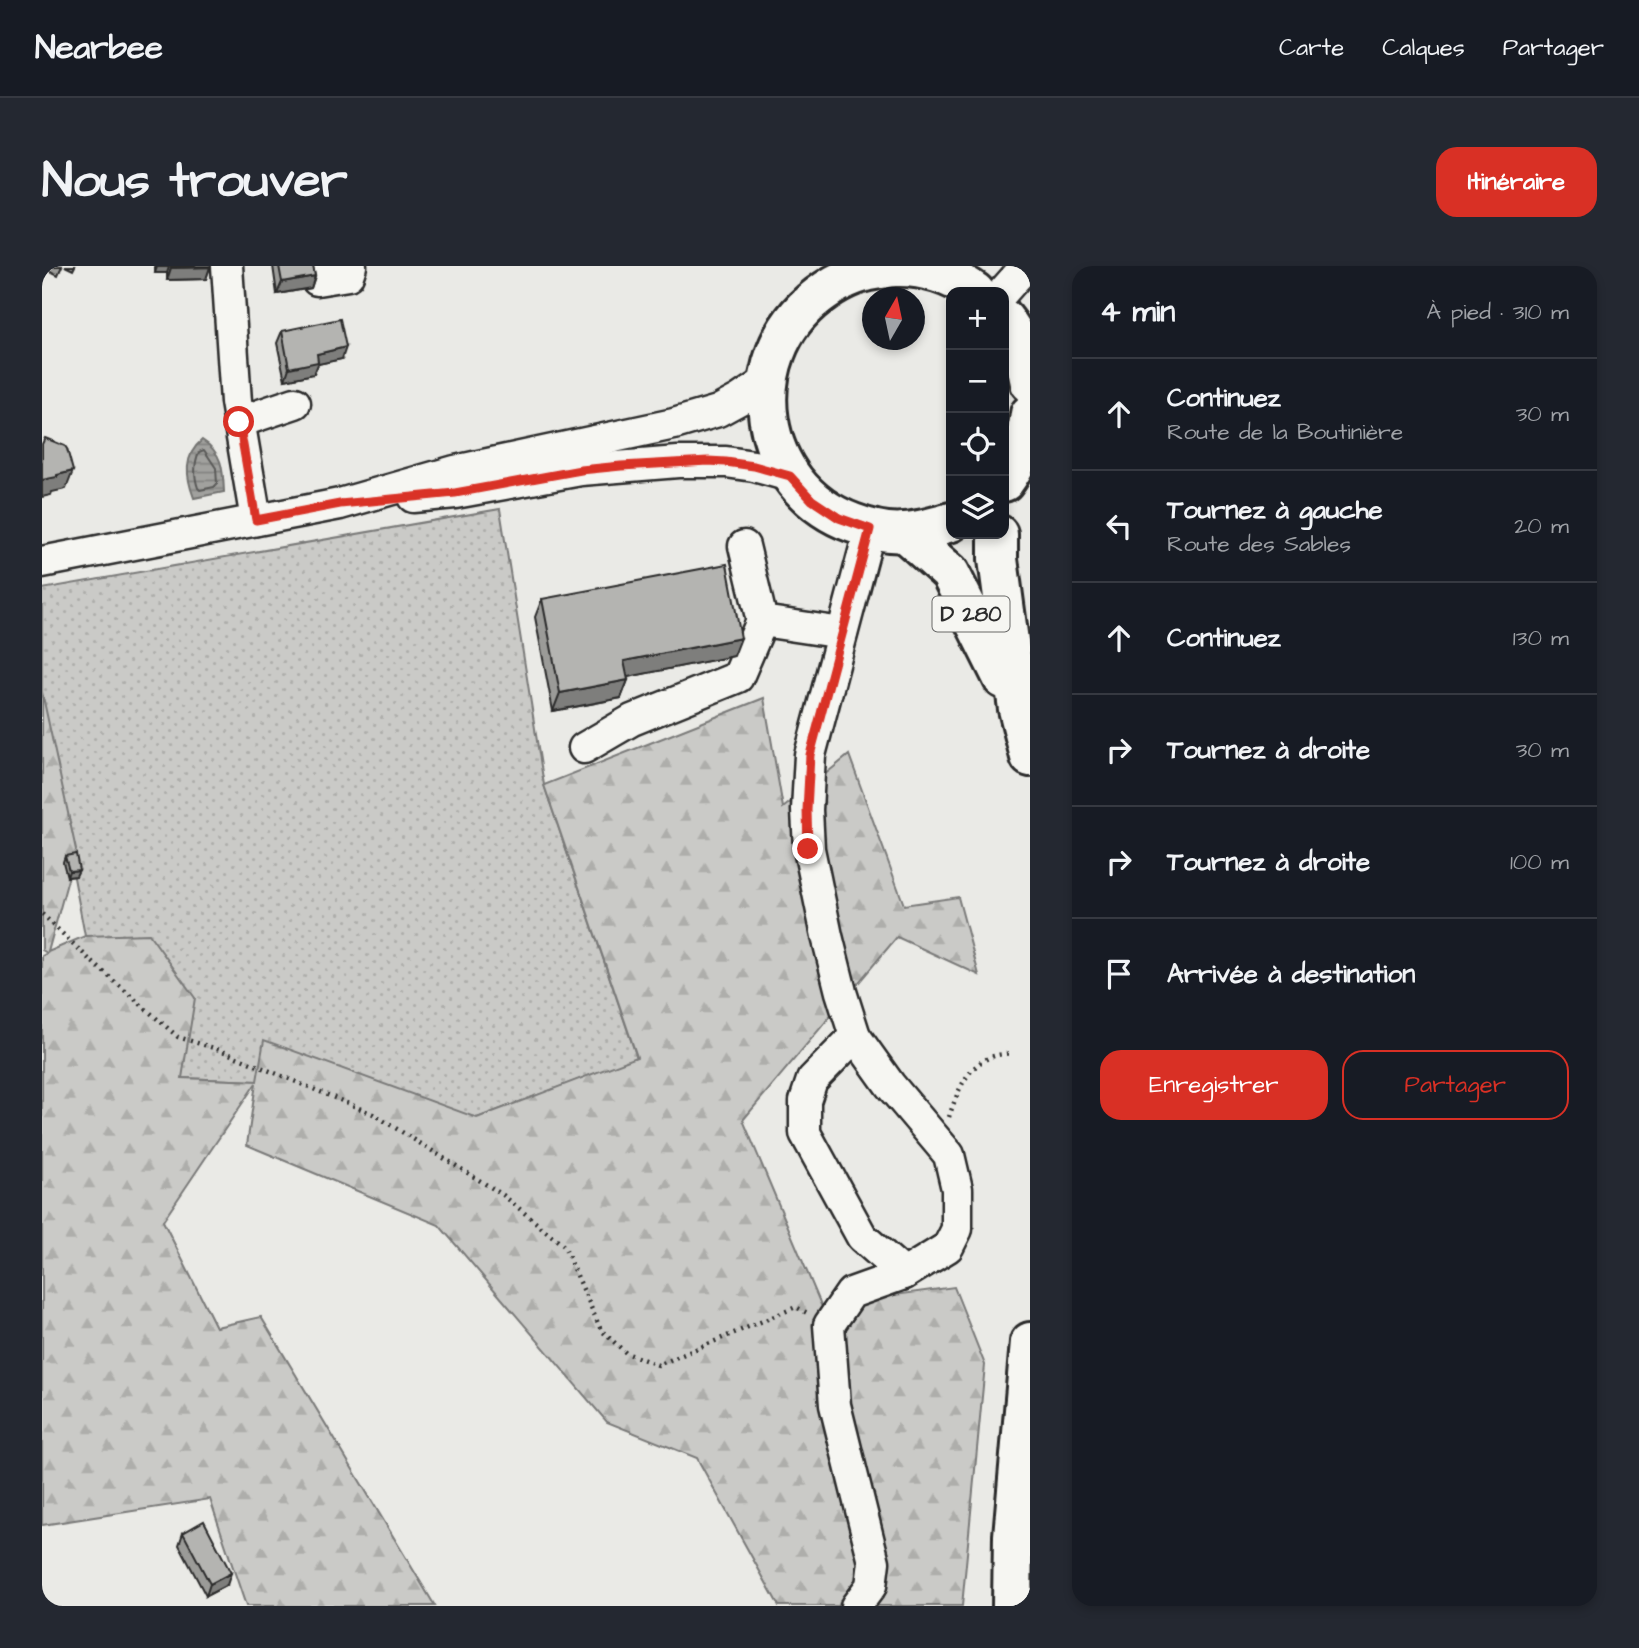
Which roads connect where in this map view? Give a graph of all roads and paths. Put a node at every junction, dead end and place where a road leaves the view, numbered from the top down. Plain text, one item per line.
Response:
1 (226, 266) edge
2 (351, 266) edge
3 (1026, 266) edge
4 (926, 268) edge
5 (837, 274) edge
6 (317, 280) edge
7 (968, 287) edge
8 (1007, 287) edge
9 (1009, 325) edge
10 (1028, 364) edge
11 (768, 380) junction
12 (295, 403) dead end
13 (239, 422) junction
14 (1029, 427) edge
15 (790, 476) junction
16 (1008, 476) edge
17 (340, 504) junction
18 (256, 520) junction
19 (946, 523) edge
20 (887, 531) junction
21 (998, 539) edge
22 (744, 546) dead end
23 (42, 562) edge
24 (761, 621) junction
25 (842, 633) junction
26 (1018, 709) junction
27 (584, 748) dead end
28 (1030, 757) edge
29 (42, 914) edge
30 (855, 1035) junction
31 (1011, 1053) dead end
32 (942, 1145) junction
33 (904, 1274) junction
34 (829, 1325) junction
35 (1030, 1342) edge
36 (856, 1606) edge
37 (1012, 1606) edge

1 - 13 street
2 - 6 street
3 - 8 street
4 - 5 main road
4 - 7 main road
5 - 11 main road
9 - 10 main road
11 - 15 main road
11 - 17 street
12 - 13 street
13 - 18 street
14 - 16 main road
15 - 17 street
15 - 20 main road
17 - 18 street
18 - 23 street
19 - 20 main road
20 - 25 street
20 - 26 main road, D 280
21 - 26 main road, D 280
22 - 24 street
24 - 25 street
24 - 27 street
25 - 30 street
26 - 28 main road, D 280
29 - 34 path
30 - 32 street
30 - 33 street
31 - 32 path
32 - 33 street
33 - 34 street
34 - 36 street
35 - 37 main road

